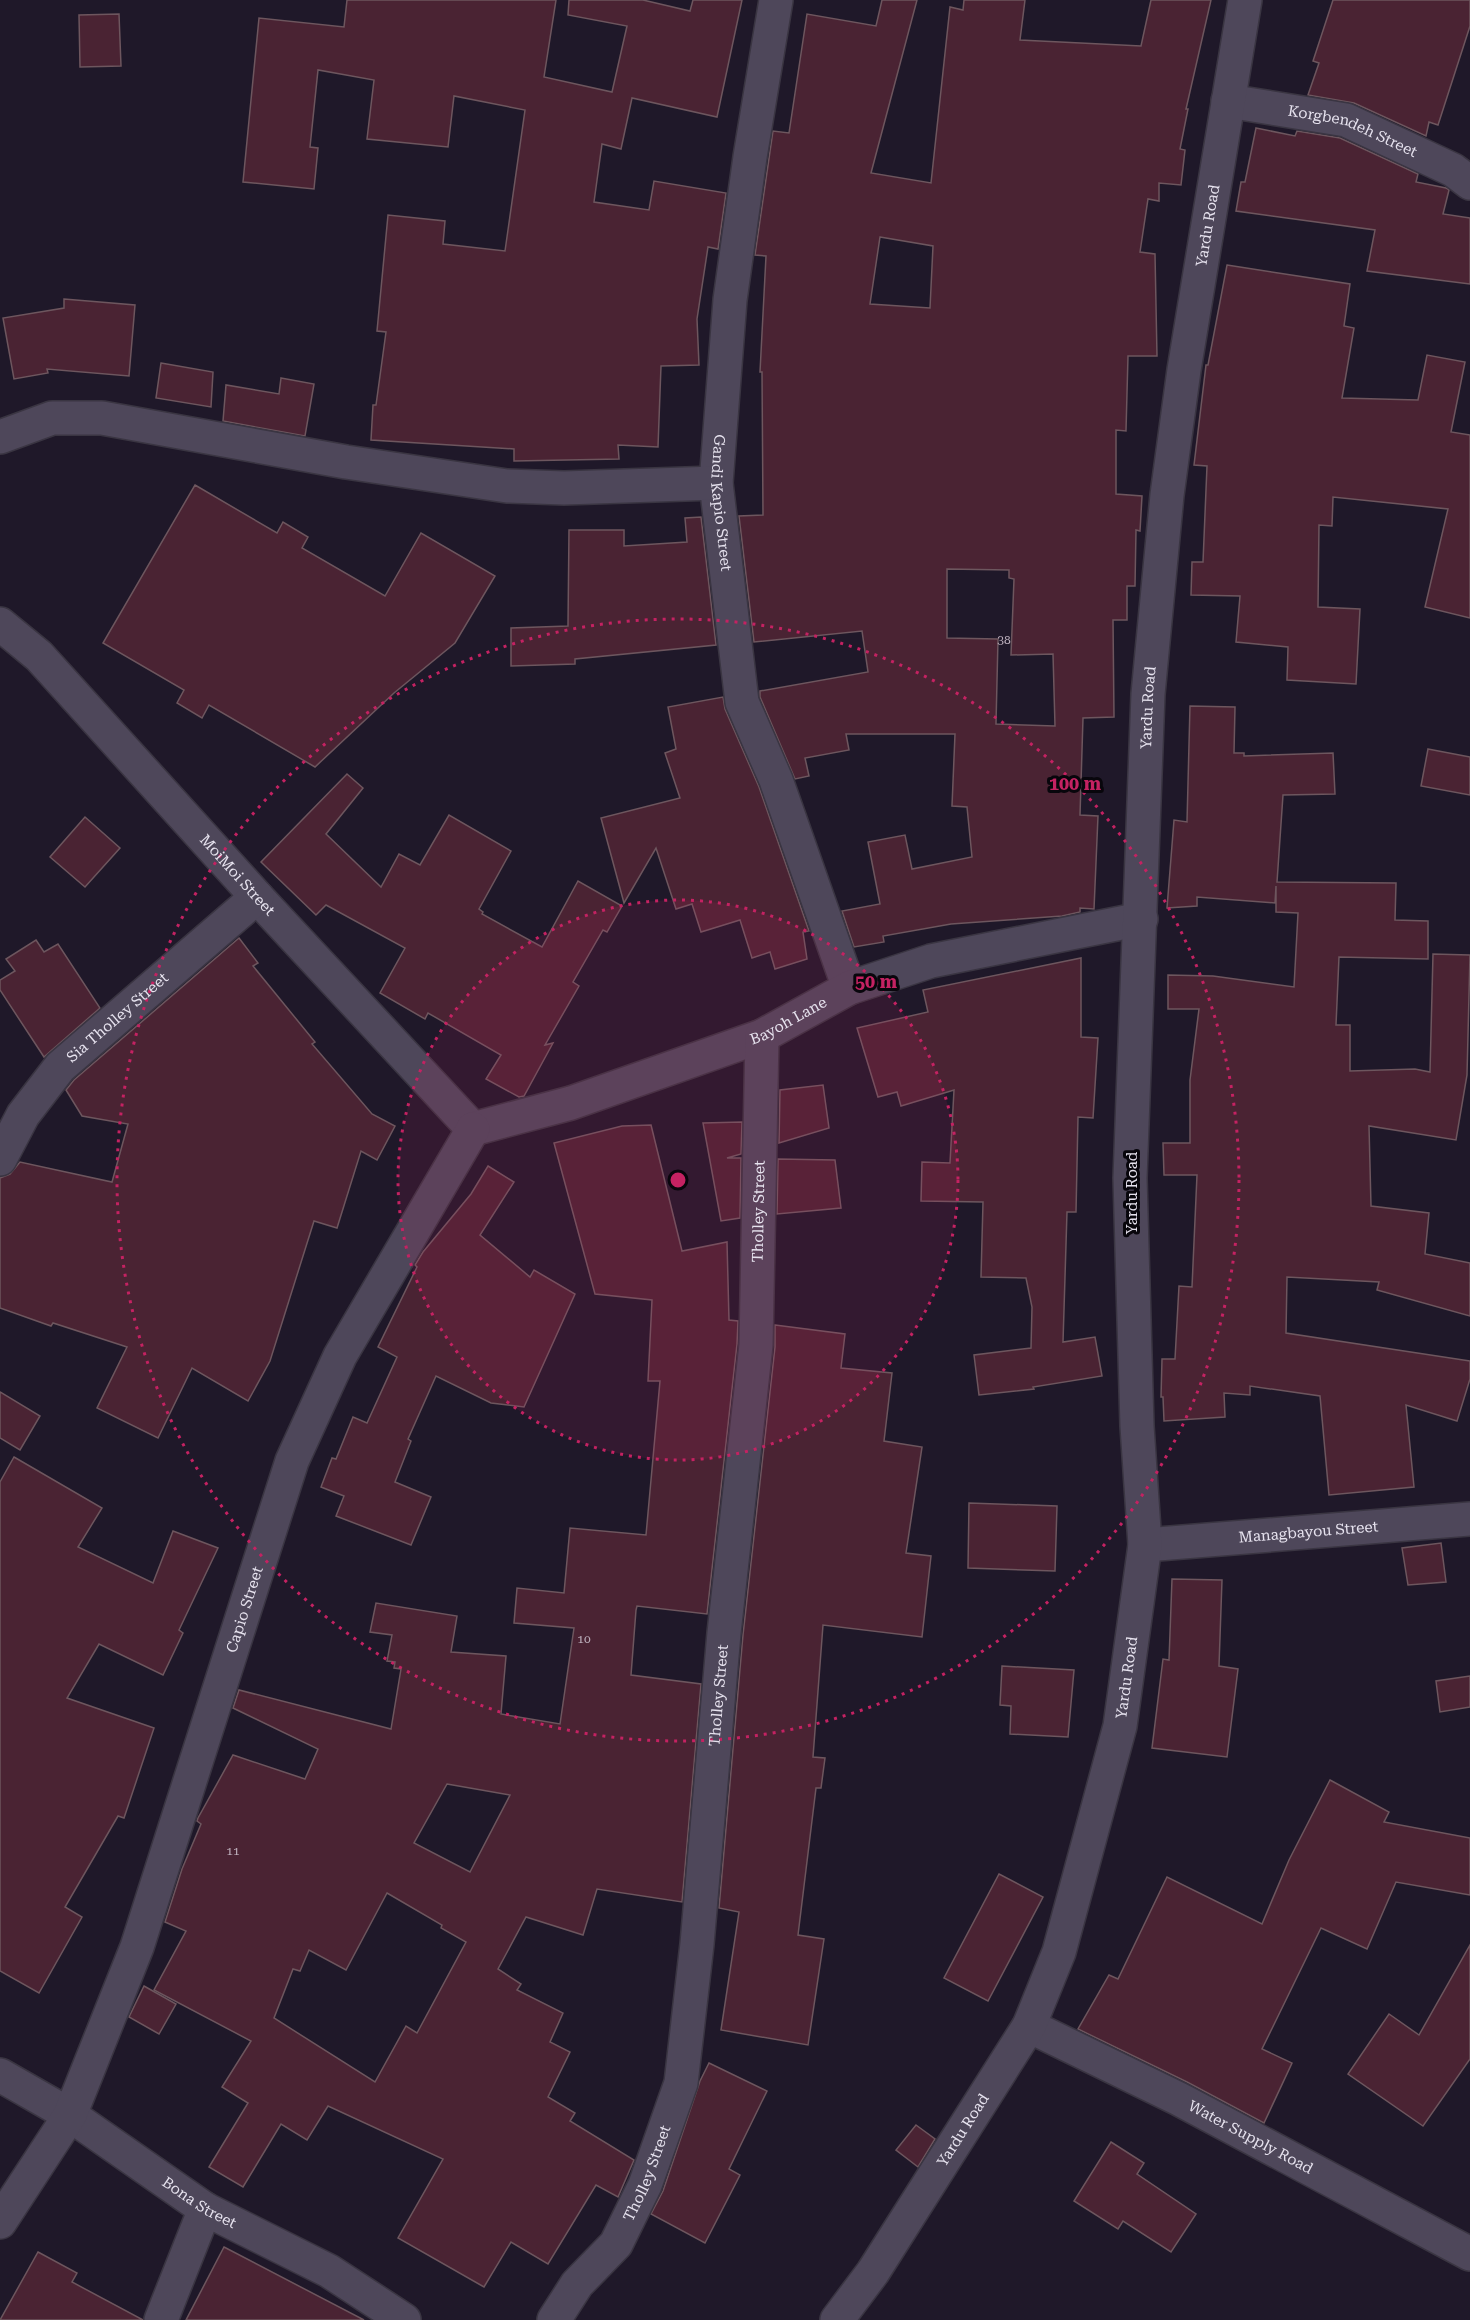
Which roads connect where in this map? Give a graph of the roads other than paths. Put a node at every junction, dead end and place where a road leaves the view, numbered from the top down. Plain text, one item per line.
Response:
1 (776, 0) edge
2 (1245, 0) edge
3 (1228, 101) junction
4 (1470, 183) edge
5 (0, 437) edge
6 (716, 483) junction
7 (0, 624) edge
8 (257, 897) junction
9 (1141, 919) junction
10 (849, 988) junction
11 (762, 1036) junction
12 (473, 1129) junction
13 (0, 1159) edge
14 (1470, 1519) edge
15 (1145, 1545) junction
16 (1029, 2025) junction
17 (0, 2076) edge
18 (70, 2115) junction
19 (205, 2209) junction
20 (0, 2222) edge
21 (1470, 2254) edge
22 (161, 2320) edge
23 (404, 2320) edge
24 (554, 2320) edge
25 (837, 2320) edge

1 - 6 street, Gandi Kapio Street
2 - 3 street, Yardu Road
3 - 4 street, Korgbendeh Street
3 - 9 street, Yardu Road
5 - 6 street
6 - 10 street, Gandi Kapio Street
7 - 8 street, MoiMoi Street
8 - 12 street, MoiMoi Street
8 - 13 street, Sia Tholley Street
9 - 10 street, Bayoh Lane
9 - 15 street, Yardu Road
10 - 11 street, Bayoh Lane
11 - 12 street, Bayoh Lane
11 - 24 street, Tholley Street
12 - 18 street, Capio Street
14 - 15 street, Managbayou Street
15 - 16 street, Yardu Road
16 - 21 street, Water Supply Road
16 - 25 street, Yardu Road
17 - 18 street, Bona Street
18 - 19 street, Bona Street
18 - 20 street, Capio Street
19 - 22 street
19 - 23 street, Bona Street

